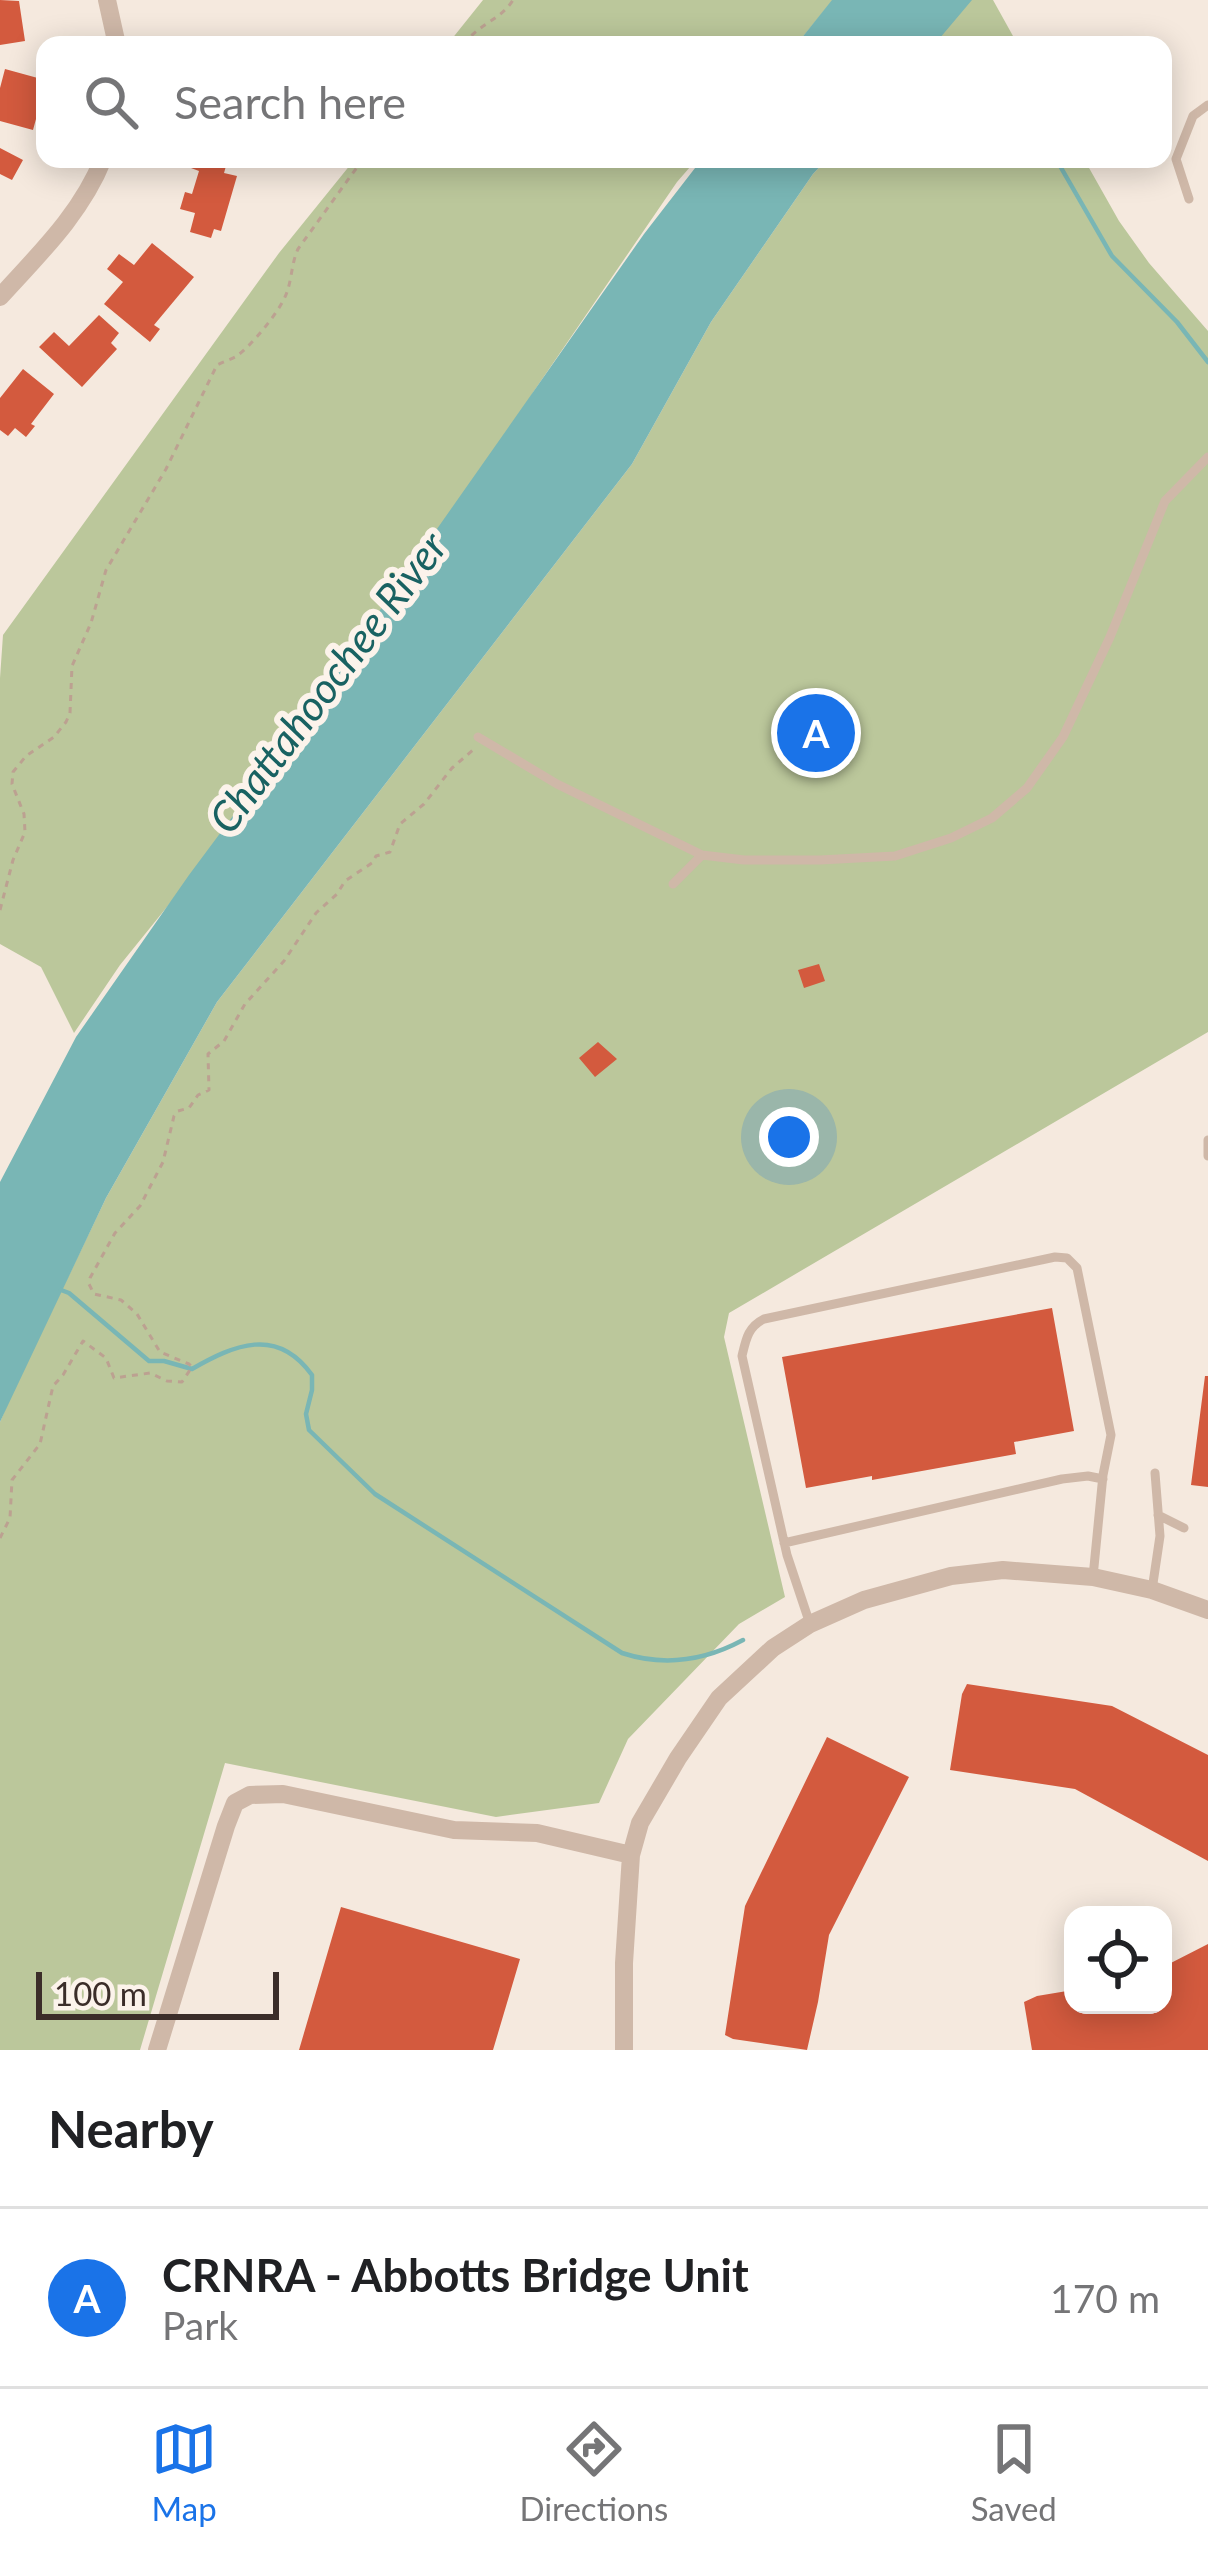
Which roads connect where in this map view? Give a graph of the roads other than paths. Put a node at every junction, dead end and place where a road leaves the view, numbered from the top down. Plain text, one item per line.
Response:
1 (107, 0) edge
2 (115, 36) edge
3 (1208, 105) edge
4 (99, 168) edge
5 (1189, 199) dead end
6 (0, 297) edge
7 (1208, 457) edge
8 (478, 737) dead end
9 (702, 855) junction
10 (674, 884) dead end
11 (1208, 1140) edge
12 (1208, 1156) edge
13 (1155, 1473) dead end
14 (1103, 1479) junction
15 (1158, 1515) junction
16 (1184, 1528) dead end
17 (784, 1544) junction
18 (1093, 1577) junction
19 (1152, 1590) junction
20 (1208, 1610) edge
21 (810, 1624) junction
22 (631, 1855) junction
23 (157, 2050) edge
24 (624, 2050) edge

1 - 2 street
3 - 5 lane
4 - 6 street
7 - 9 lane
8 - 9 lane
9 - 10 lane
11 - 12 lane
13 - 15 lane
14 - 17 lane
14 - 17 lane
14 - 18 lane
15 - 16 lane
15 - 19 lane
17 - 21 lane
18 - 19 street
18 - 21 street
19 - 20 street
21 - 22 street
22 - 23 street
22 - 24 street

